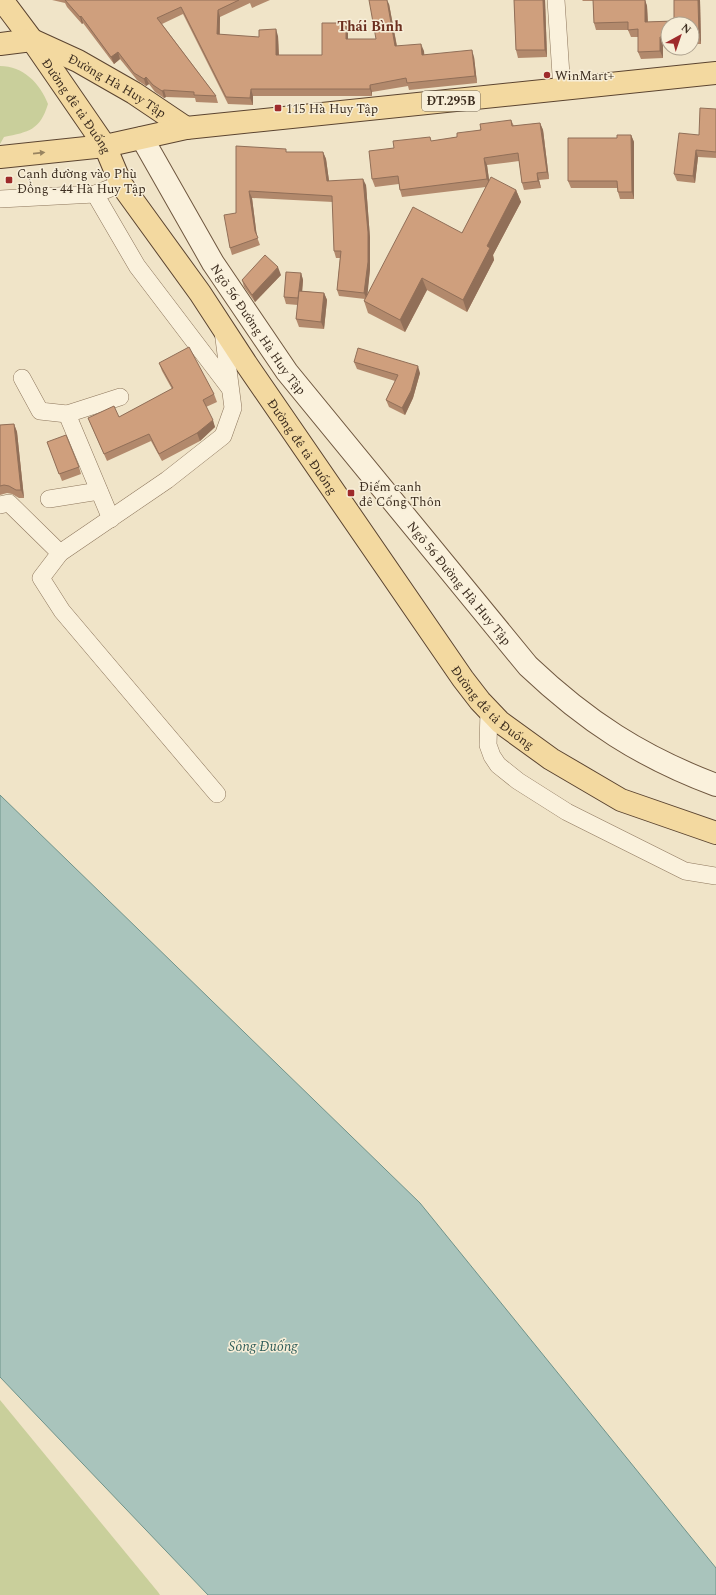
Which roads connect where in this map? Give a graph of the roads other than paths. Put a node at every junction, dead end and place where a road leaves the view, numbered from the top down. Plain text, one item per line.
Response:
1 (2, 0) edge
2 (556, 0) edge
3 (32, 40) junction
4 (0, 44) edge
5 (716, 74) edge
6 (562, 90) junction
7 (186, 128) junction
8 (142, 138) junction
9 (105, 146) junction
10 (0, 157) edge
11 (121, 184) junction
12 (95, 194) junction
13 (0, 199) edge
14 (223, 329) junction
15 (22, 378) dead end
16 (231, 389) junction
17 (120, 397) dead end
18 (67, 414) junction
19 (99, 491) junction
20 (49, 499) dead end
21 (0, 505) edge
22 (111, 519) junction
23 (60, 553) junction
24 (489, 711) junction
25 (716, 785) edge
26 (216, 794) dead end
27 (716, 833) edge
28 (716, 876) edge

1 - 3 main road, Đường đê tả Đuống
2 - 6 street
3 - 4 main road
3 - 7 main road, Đường Hà Huy Tập
3 - 9 main road, Đường đê tả Đuống
5 - 6 main road, Đường Hà Huy Tập / ĐT.295B
6 - 7 main road, Đường Hà Huy Tập / ĐT.295B
7 - 8 main road, Đường Hà Huy Tập
8 - 9 main road, Đường Hà Huy Tập
8 - 25 street, Ngõ 56 Đường Hà Huy Tập
10 -> 9 main road, Đường Hà Huy Tập
9 - 11 main road, Đường đê tả Đuống
11 - 12 street
11 - 14 main road, Đường đê tả Đuống
12 - 13 street
12 - 16 street
14 - 16 street
14 - 24 main road, Đường đê tả Đuống
15 - 18 street
16 - 22 street
17 - 18 street
18 - 19 street
19 - 20 street
19 - 22 street
21 - 23 street
22 - 23 street
23 - 26 street
24 - 27 main road, Đường đê tả Đuống
24 - 28 street

